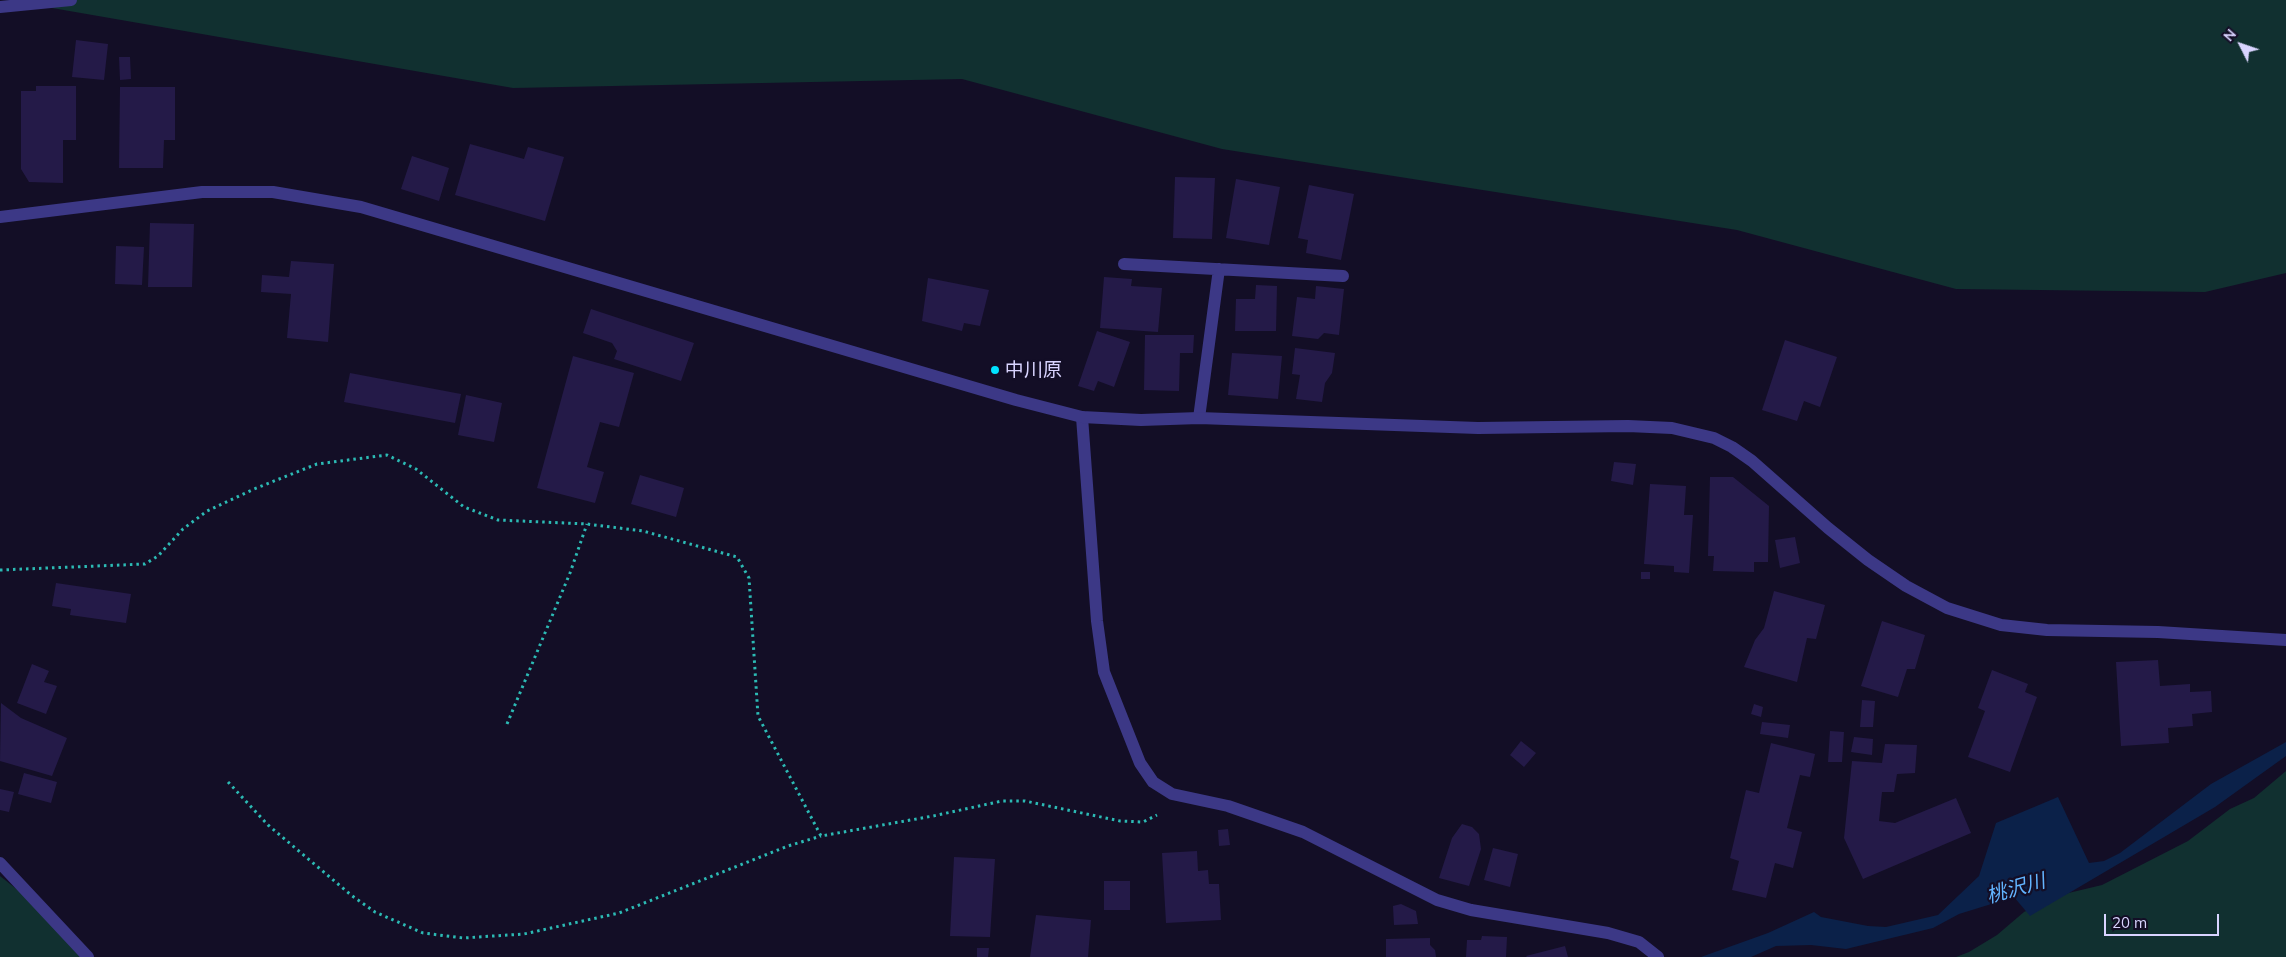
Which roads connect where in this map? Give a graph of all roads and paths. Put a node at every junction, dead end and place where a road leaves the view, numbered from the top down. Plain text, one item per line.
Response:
1 (71, 0) edge
2 (0, 7) edge
3 (0, 217) edge
4 (1124, 264) dead end
5 (1219, 269) junction
6 (1343, 276) dead end
7 (1082, 417) junction
8 (1200, 418) junction
9 (587, 524) junction
10 (0, 570) edge
11 (2286, 640) edge
12 (507, 724) dead end
13 (228, 782) dead end
14 (1186, 797) junction
15 (821, 836) junction
16 (0, 863) edge
17 (1656, 956) edge
18 (88, 957) edge

1 - 2 street
3 - 7 street
4 - 5 street
5 - 6 street
5 - 8 street
7 - 8 street
7 - 14 street
8 - 11 street
9 - 10 path
9 - 12 path
9 - 15 path
13 - 15 path
14 - 15 path
14 - 17 street
16 - 18 street

